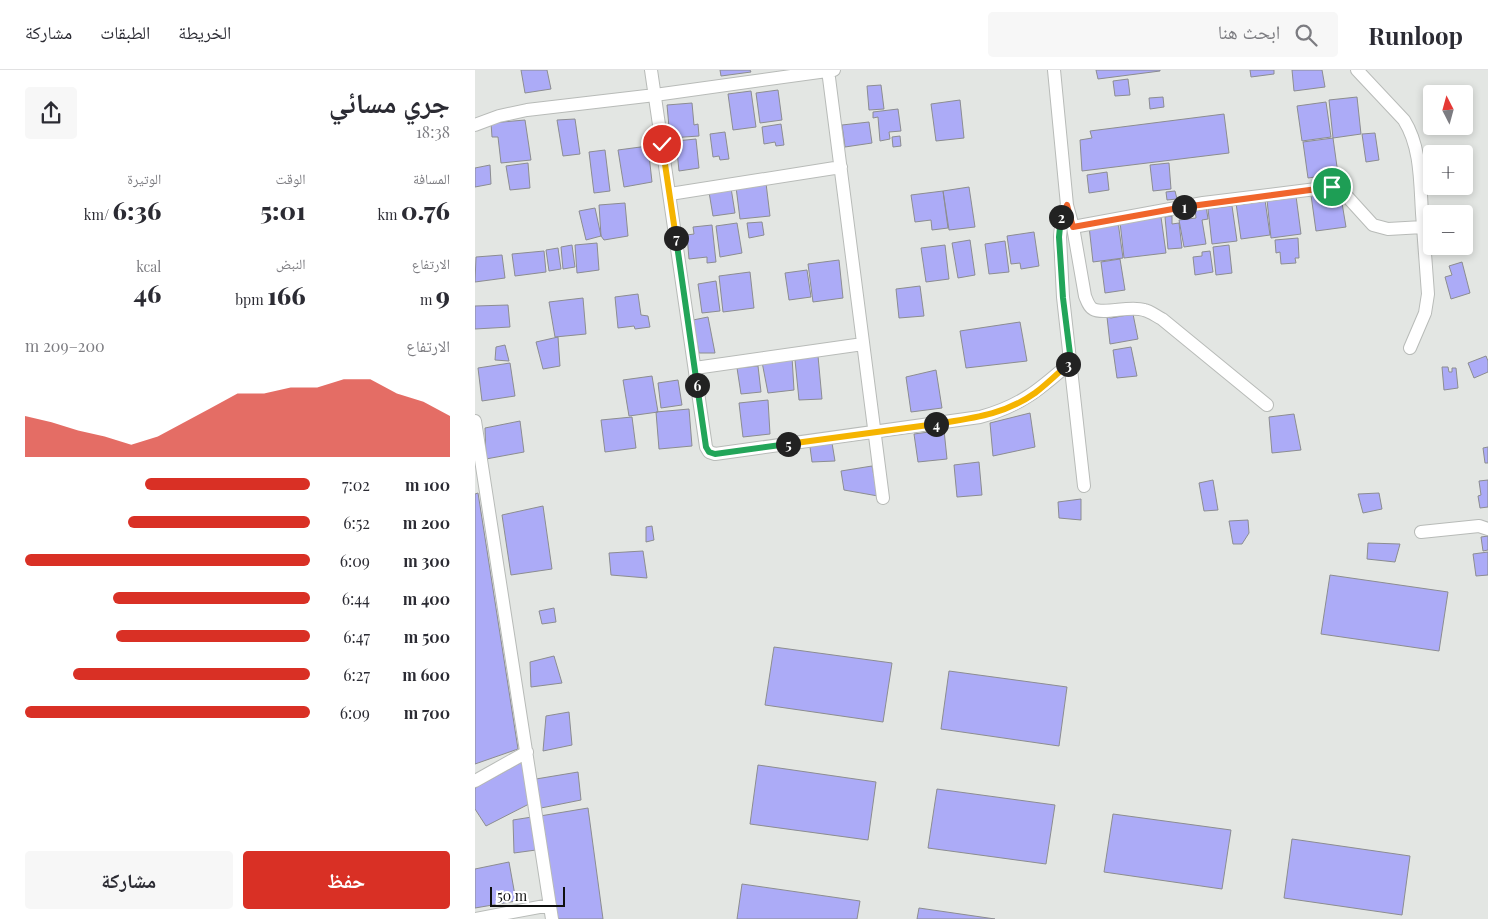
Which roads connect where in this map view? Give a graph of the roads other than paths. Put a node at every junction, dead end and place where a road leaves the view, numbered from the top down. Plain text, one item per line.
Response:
1 (651, 70) edge
2 (830, 70) edge
3 (1054, 70) edge
4 (1357, 70) edge
5 (655, 95) junction
6 (475, 126) edge
7 (841, 167) junction
8 (670, 194) junction
9 (1067, 205) junction
10 (1073, 227) junction
11 (1423, 227) joint
12 (1425, 255) edge
13 (863, 344) junction
14 (1410, 348) dead end
15 (1071, 362) junction
16 (695, 368) junction
17 (1267, 405) dead end
18 (475, 421) edge
19 (875, 433) junction
20 (480, 482) edge
21 (1084, 486) dead end
22 (883, 498) dead end
23 (1488, 529) edge
24 (1421, 532) dead end
25 (527, 752) junction
26 (475, 781) edge
27 (550, 904) junction
28 (475, 919) edge
29 (552, 919) edge

1 - 5 street
2 - 5 street
2 - 7 street
3 - 9 street
4 - 11 street
5 - 6 street
5 - 8 street
7 - 8 street
7 - 13 street
8 - 16 street
9 - 10 street
9 - 15 street
10 - 11 street
10 - 17 street
12 - 14 street
13 - 16 street
13 - 19 street
15 - 19 street
15 - 21 street
16 - 19 street
18 - 20 street
19 - 22 street
20 - 25 street
23 - 24 street
25 - 26 street
25 - 27 street
27 - 28 street
27 - 29 street

